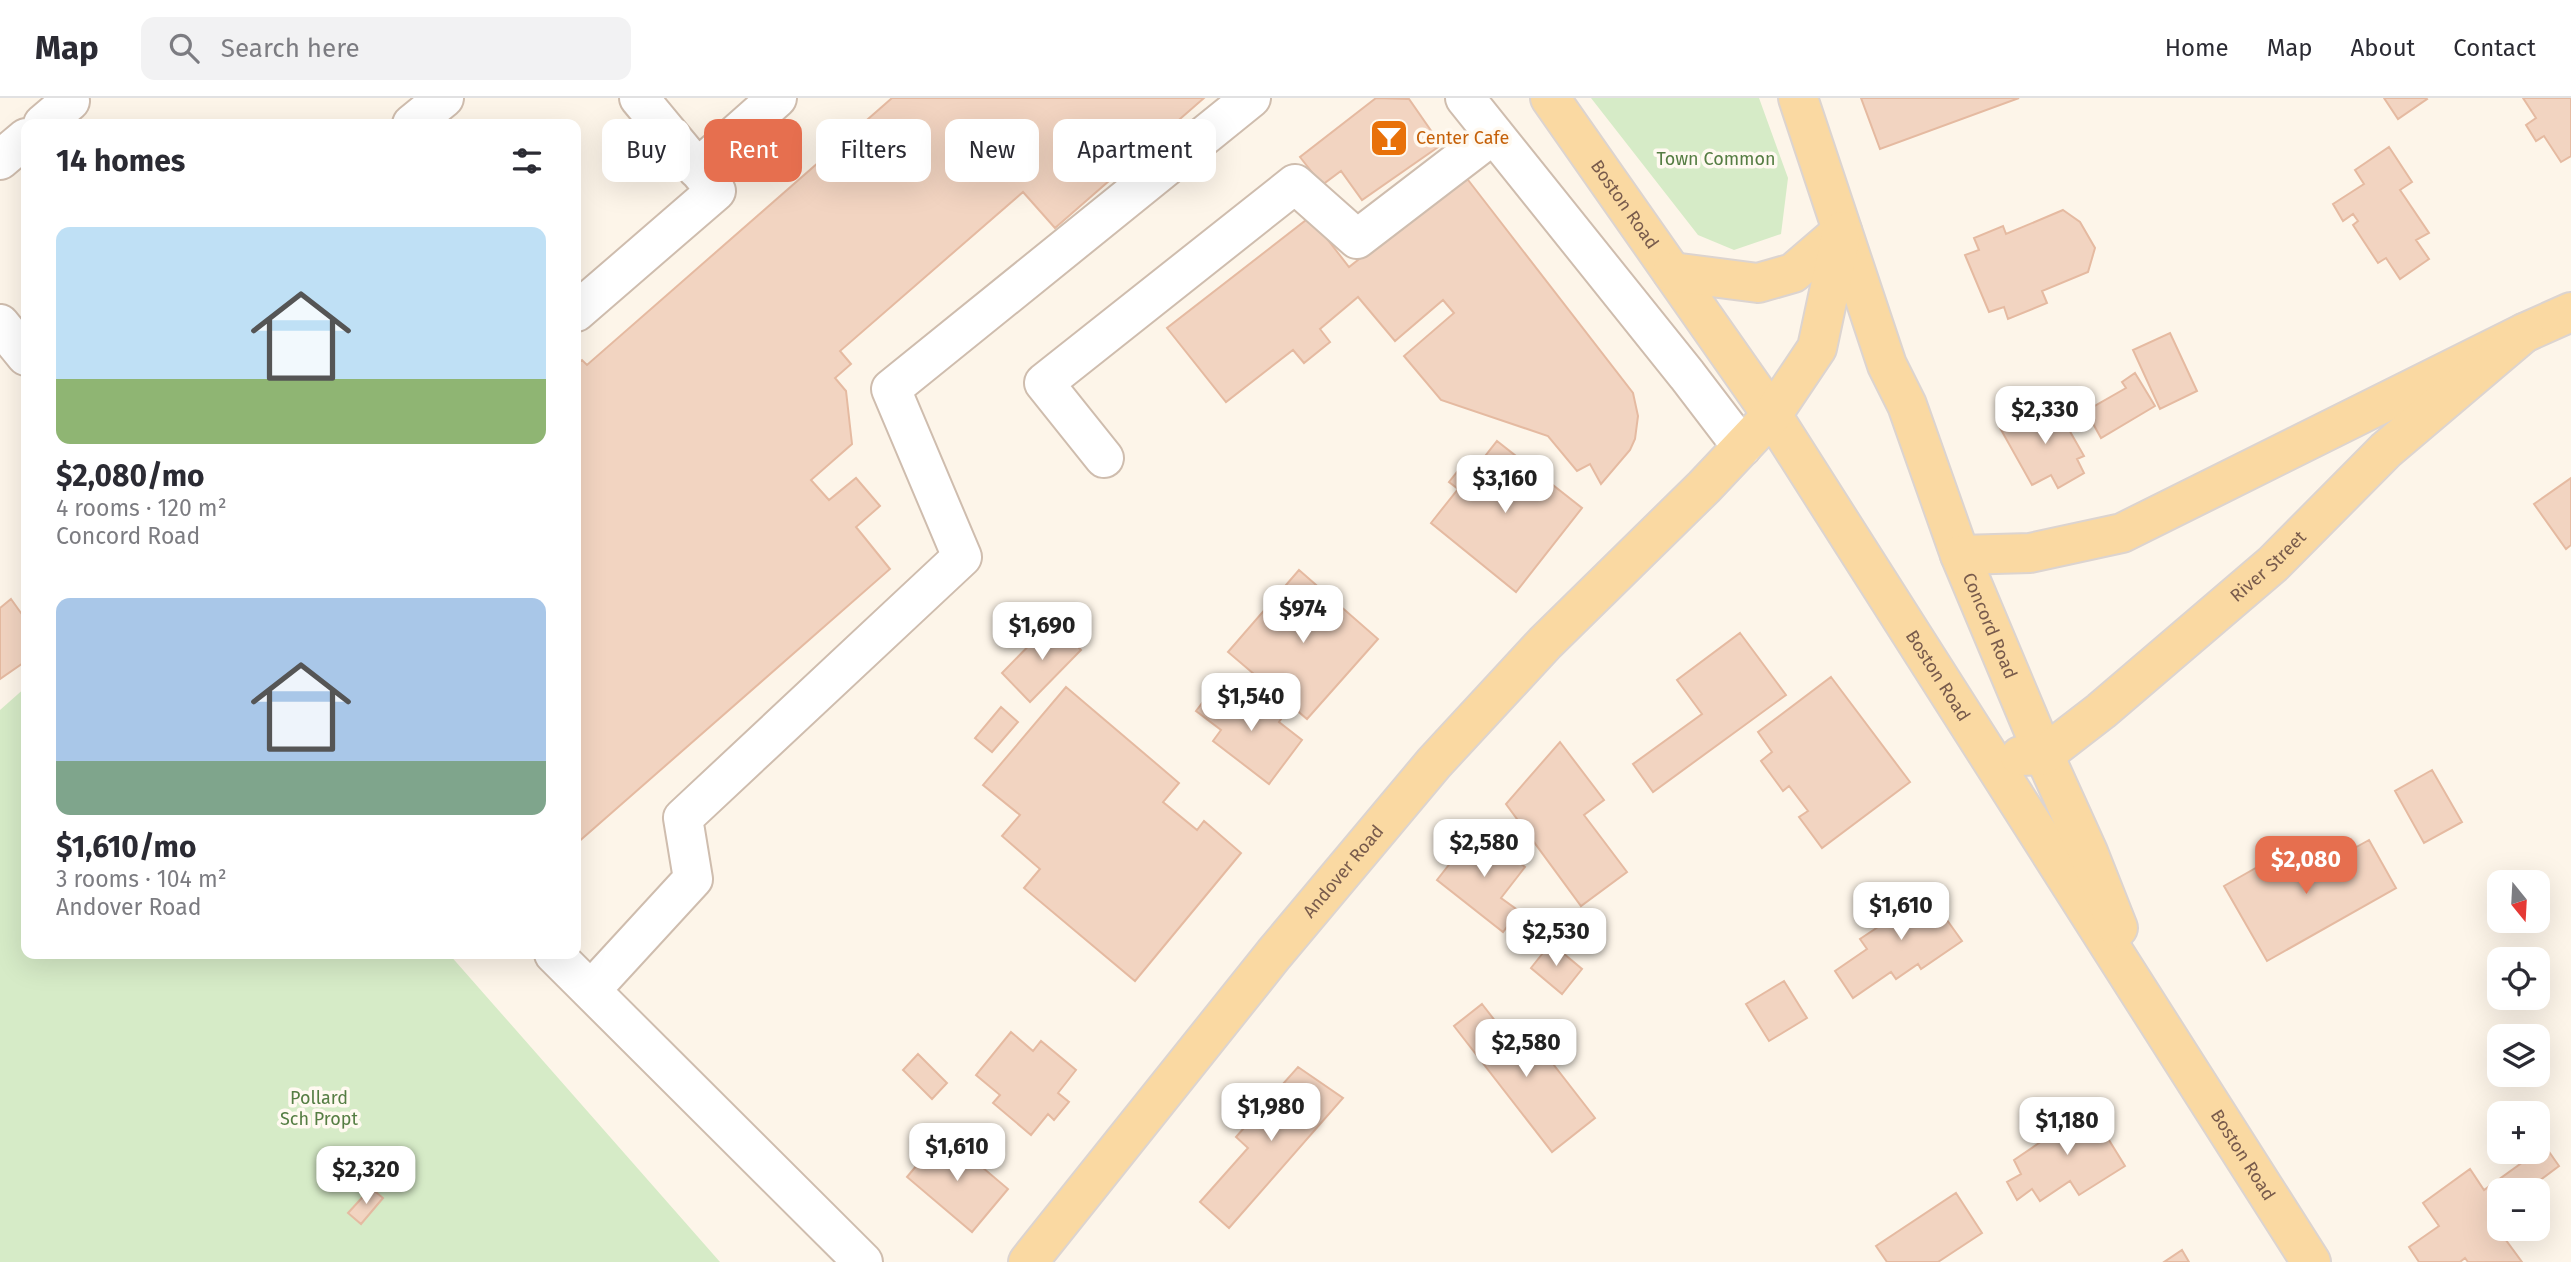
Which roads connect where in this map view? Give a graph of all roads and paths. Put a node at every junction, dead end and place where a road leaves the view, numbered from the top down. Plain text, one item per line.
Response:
1 (444, 98) edge
2 (639, 98) edge
3 (777, 98) edge
4 (1251, 98) edge
5 (1465, 98) edge
6 (1550, 98) edge
7 (1798, 98) edge
8 (418, 119) edge
9 (1494, 134) junction
10 (21, 142) edge
11 (0, 160) edge
12 (697, 169) junction
13 (1842, 231) junction
14 (1672, 272) junction
15 (581, 308) edge
16 (2571, 312) edge
17 (0, 324) edge
18 (2524, 333) junction
19 (21, 350) edge
20 (1772, 415) junction
21 (1742, 447) junction
22 (1104, 458) dead end
23 (1959, 555) junction
24 (2044, 755) junction
25 (1990, 759) junction
26 (559, 959) edge
27 (591, 990) junction
28 (2152, 1014) junction
29 (863, 1262) edge
30 (1028, 1262) edge
31 (2311, 1262) edge

1 - 8 lane
2 - 12 lane
3 - 12 lane
4 - 27 lane
5 - 9 lane
6 - 14 main road, Boston Road
7 - 13 main road, Concord Road
9 - 21 lane
9 - 22 lane
10 - 11 lane
12 - 15 lane
13 - 14 main road
13 - 20 main road
13 - 23 main road, Concord Road
14 - 20 main road, Boston Road
16 - 18 main road, River Street
17 - 19 lane
18 - 23 main road, River Street
18 - 24 main road, River Street
20 - 21 main road, Andover Road
20 - 25 main road, Boston Road
21 - 30 main road, Andover Road
23 - 24 main road, Concord Road
24 - 25 main road
24 - 28 main road, Concord Road
25 - 28 main road, Boston Road
26 - 27 lane
27 - 29 lane
28 - 31 main road, Boston Road

